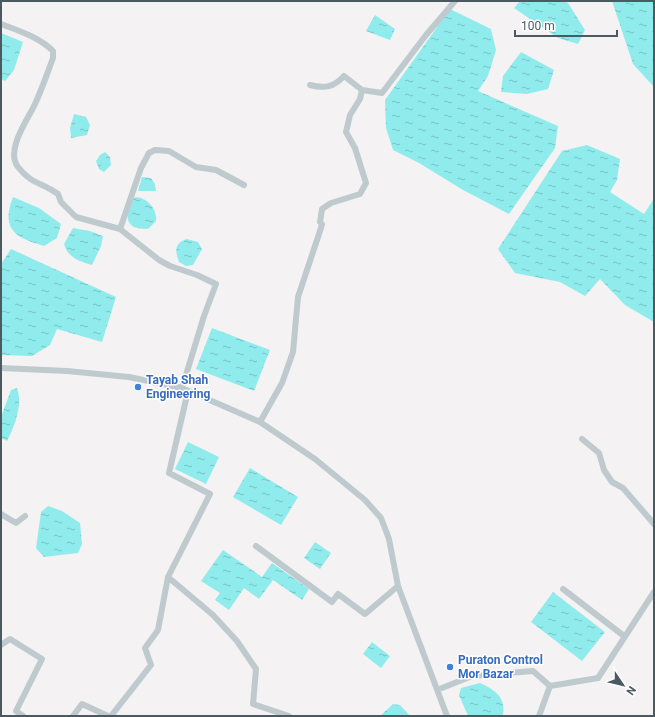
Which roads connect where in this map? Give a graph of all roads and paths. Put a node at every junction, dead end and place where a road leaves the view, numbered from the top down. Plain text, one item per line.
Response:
1 (455, 1) edge
2 (1, 24) edge
3 (310, 85) dead end
4 (362, 90) junction
5 (244, 185) dead end
6 (120, 229) junction
7 (1, 368) edge
8 (185, 389) junction
9 (260, 422) junction
10 (582, 439) dead end
11 (1, 514) edge
12 (25, 516) dead end
13 (654, 524) edge
14 (256, 546) dead end
15 (168, 577) junction
16 (398, 586) junction
17 (563, 589) dead end
18 (654, 592) edge
19 (624, 636) junction
20 (1, 646) edge
21 (550, 686) junction
22 (437, 690) junction
23 (14, 714) edge
24 (23, 716) edge
25 (73, 716) edge
26 (110, 716) edge
27 (289, 716) edge
28 (447, 716) edge
29 (539, 716) edge

1 - 4 street
2 - 6 street
3 - 4 street
4 - 9 street
5 - 6 street
6 - 8 street
7 - 8 street
8 - 9 street
8 - 15 street
9 - 16 street
10 - 13 street
11 - 12 street
14 - 16 street
15 - 26 street
15 - 27 street
16 - 22 street
17 - 19 street
18 - 19 street
19 - 21 street
20 - 23 street
21 - 22 street
21 - 29 street
22 - 28 street
23 - 24 street
25 - 26 street

